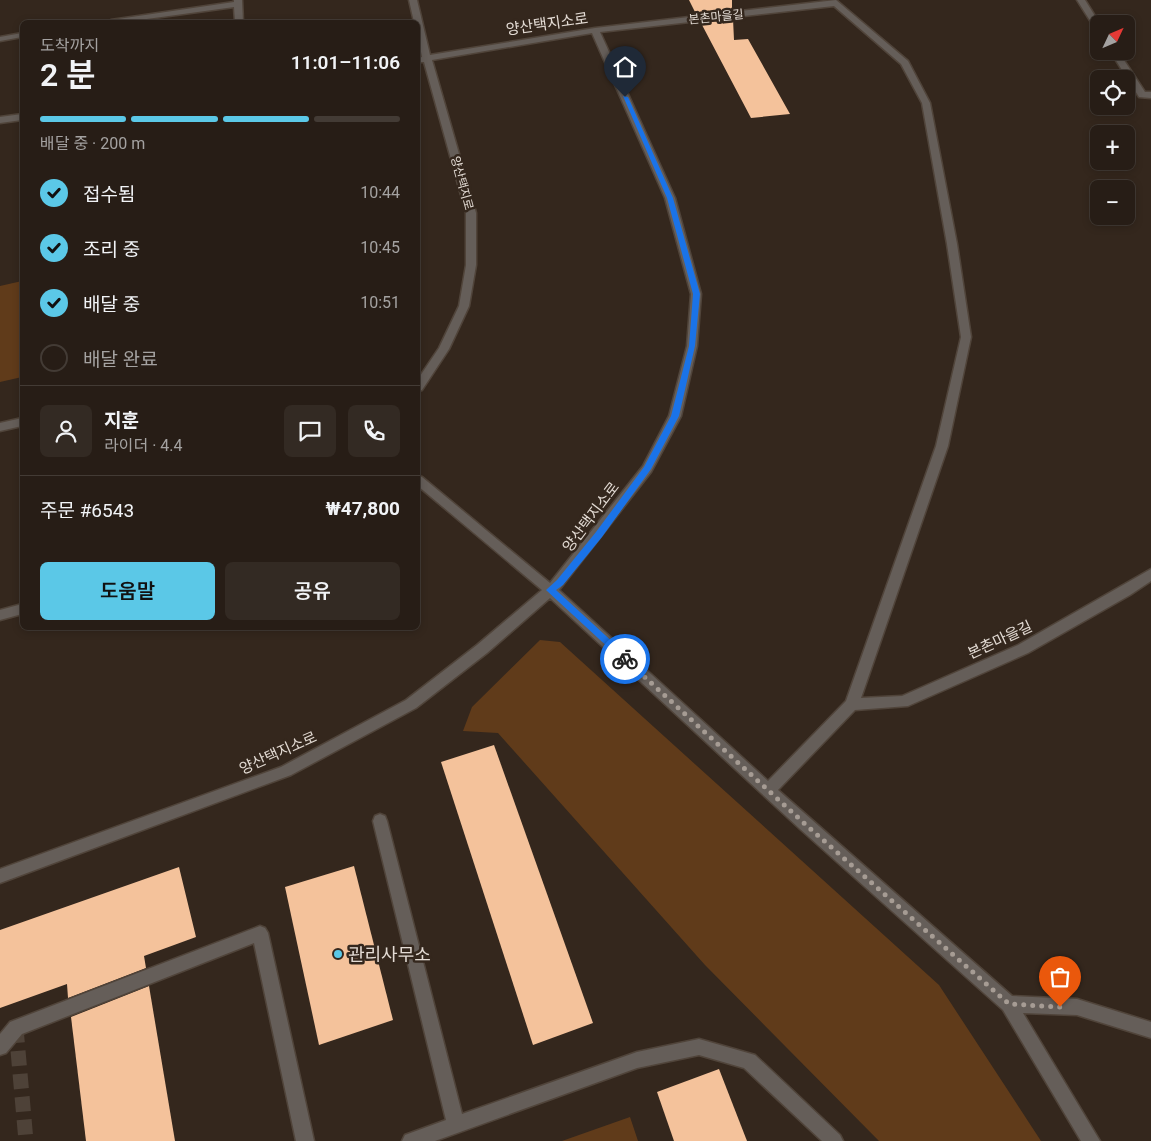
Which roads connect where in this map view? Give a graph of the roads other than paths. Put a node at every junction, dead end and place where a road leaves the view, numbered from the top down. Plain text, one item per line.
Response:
1 (413, 0) edge
2 (1081, 0) edge
3 (238, 2) edge
4 (832, 2) edge
5 (1091, 15) edge
6 (124, 20) edge
7 (239, 20) edge
8 (416, 20) edge
9 (595, 30) junction
10 (20, 35) edge
11 (0, 38) edge
12 (420, 47) edge
13 (422, 60) edge
14 (1120, 60) edge
15 (1151, 95) edge
16 (20, 117) edge
17 (0, 120) edge
18 (420, 384) edge
19 (20, 422) edge
20 (0, 427) edge
21 (420, 482) edge
22 (1151, 574) edge
23 (550, 590) junction
24 (20, 610) edge
25 (0, 615) edge
26 (852, 704) junction
27 (768, 790) junction
28 (380, 821) dead end
29 (0, 876) edge
30 (1009, 1004) junction
31 (1151, 1030) edge
32 (0, 1047) edge
33 (456, 1126) junction
34 (305, 1141) edge
35 (411, 1141) edge
36 (834, 1141) edge
37 (1091, 1141) edge

1 - 8 street, 양산택지로
2 - 5 street
3 - 6 street
3 - 7 street
4 - 9 street, 본촌마을길
4 - 26 street
9 - 13 street, 양산택지소로
9 - 23 street, 양산택지소로
10 - 11 street
12 - 13 street, 양산택지로
13 - 18 street, 양산택지로
14 - 15 street
16 - 17 street
19 - 20 street
21 - 23 street
22 - 26 street, 본촌마을길
23 - 27 street
23 - 29 street, 양산택지소로
24 - 25 street
26 - 27 street
27 - 30 street
28 - 33 street
30 - 31 street
30 - 37 street
32 - 34 street
33 - 35 street
33 - 36 street

